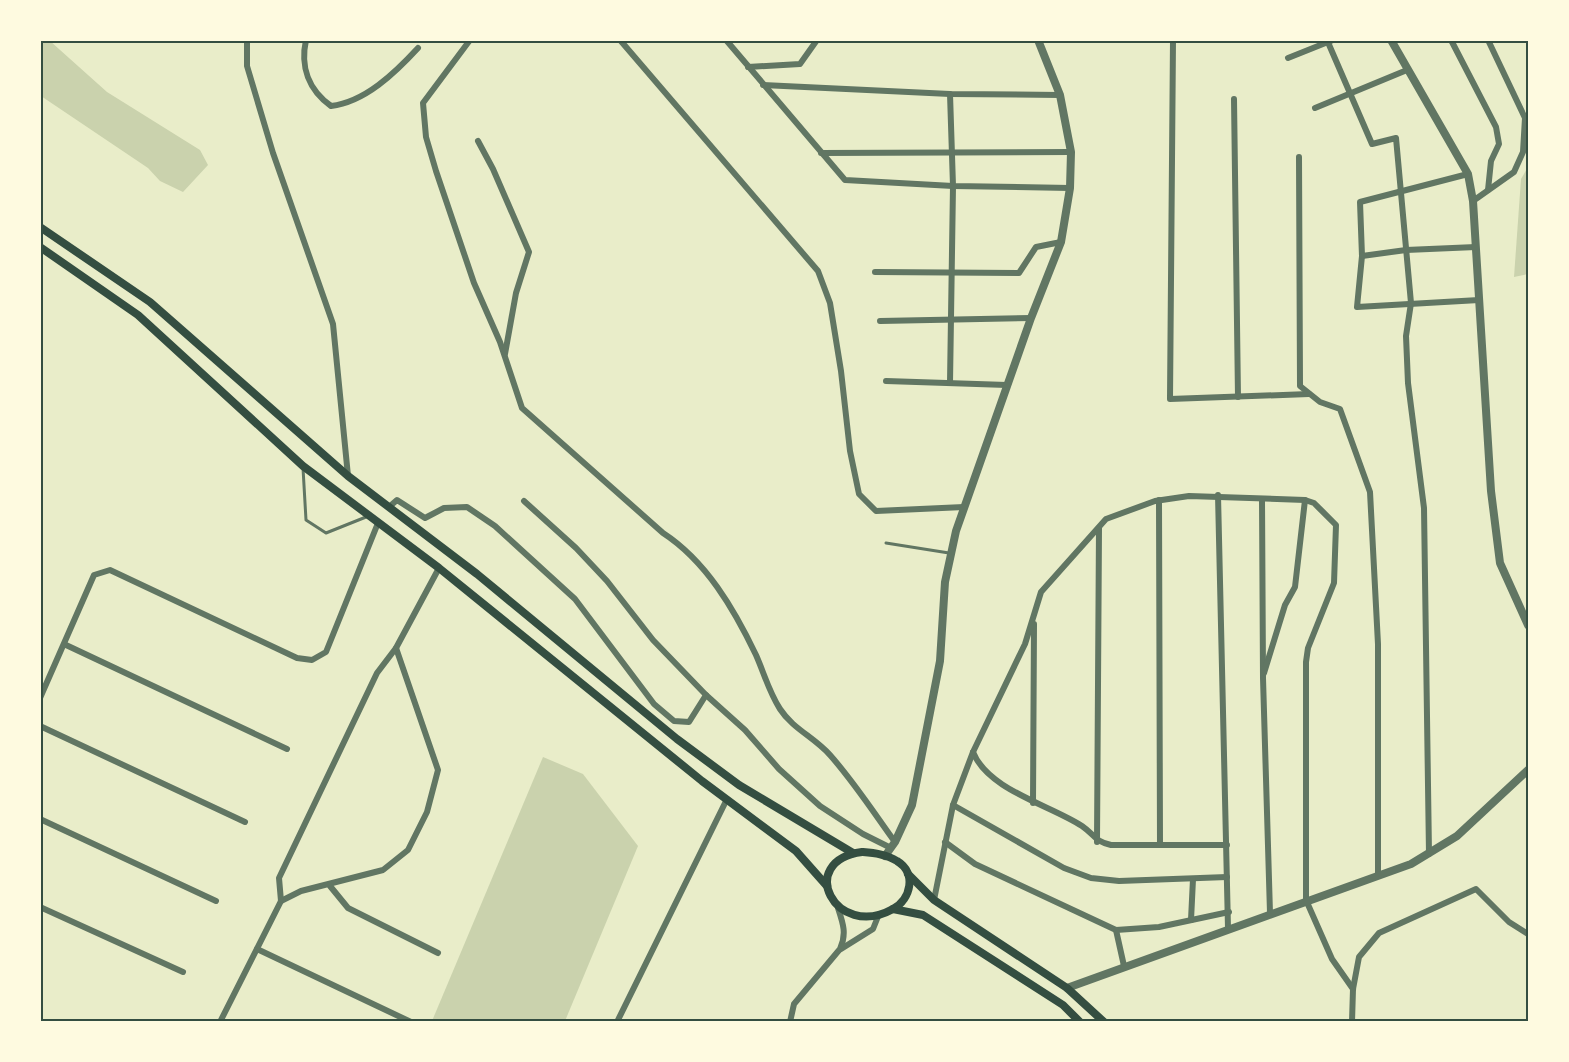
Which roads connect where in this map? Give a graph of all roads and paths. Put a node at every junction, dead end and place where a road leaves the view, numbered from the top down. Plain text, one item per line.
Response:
1 (248, 40) edge
2 (306, 40) edge
3 (470, 40) edge
4 (620, 40) edge
5 (726, 40) edge
6 (817, 40) edge
7 (1038, 40) edge
8 (1173, 40) edge
9 (1391, 40) edge
10 (1451, 40) edge
11 (1488, 40) edge
12 (1329, 41) edge
13 (418, 48) dead end
14 (1288, 58) dead end
15 (748, 67) junction
16 (1407, 70) junction
17 (764, 85) junction
18 (1350, 93) junction
19 (950, 94) junction
20 (1060, 95) junction
21 (1234, 99) dead end
22 (1315, 108) dead end
23 (478, 141) dead end
24 (1071, 152) junction
25 (822, 153) junction
26 (953, 154) junction
27 (1299, 157) dead end
28 (1468, 174) junction
29 (953, 186) junction
30 (1070, 188) junction
31 (1488, 190) junction
32 (1401, 192) junction
33 (1473, 201) junction
34 (40, 227) edge
35 (1061, 242) junction
36 (40, 247) edge
37 (1476, 247) junction
38 (1406, 250) junction
39 (1362, 256) junction
40 (875, 272) dead end
41 (951, 274) junction
42 (1479, 300) junction
43 (1411, 303) junction
44 (1031, 318) junction
45 (880, 321) dead end
46 (950, 321) junction
47 (505, 358) junction
48 (886, 381) dead end
49 (950, 383) junction
50 (1007, 385) junction
51 (1310, 394) junction
52 (1238, 397) junction
53 (303, 466) junction
54 (348, 476) junction
55 (1218, 495) junction
56 (1262, 499) junction
57 (1159, 500) junction
58 (1305, 500) junction
59 (524, 501) dead end
60 (389, 507) junction
61 (964, 507) junction
62 (368, 516) junction
63 (378, 523) junction
64 (1099, 527) junction
65 (886, 543) dead end
66 (951, 553) junction
67 (439, 568) junction
68 (1034, 619) junction
69 (1528, 626) edge
70 (66, 645) junction
71 (396, 648) junction
72 (1263, 678) junction
73 (706, 695) junction
74 (40, 698) edge
75 (40, 726) edge
76 (287, 749) dead end
77 (973, 752) junction
78 (1528, 770) edge
79 (727, 799) junction
80 (1033, 803) junction
81 (953, 806) junction
82 (40, 819) edge
83 (245, 822) dead end
84 (945, 842) junction
85 (1097, 842) junction
86 (1227, 844) junction
87 (893, 845) junction
88 (1160, 845) junction
89 (853, 853) junction
90 (1429, 854) junction
91 (885, 856) junction
92 (908, 874) junction
93 (1378, 875) junction
94 (1227, 877) junction
95 (1193, 879) junction
96 (330, 886) junction
97 (827, 886) junction
98 (934, 900) junction
99 (1306, 900) junction
100 (216, 901) dead end
101 (281, 901) junction
102 (40, 907) edge
103 (838, 908) junction
104 (893, 909) junction
105 (1229, 912) junction
106 (879, 914) junction
107 (1270, 914) junction
108 (1191, 920) junction
109 (1228, 928) junction
110 (1116, 930) junction
111 (1528, 934) edge
112 (257, 949) junction
113 (840, 949) junction
114 (438, 953) dead end
115 (1124, 966) junction
116 (183, 972) dead end
117 (1067, 988) junction
118 (1353, 989) junction
119 (220, 1022) edge
120 (411, 1022) edge
121 (617, 1022) edge
122 (790, 1022) edge
123 (1080, 1022) edge
124 (1104, 1022) edge
125 (1352, 1022) edge

1 - 54 street
2 - 13 street
3 - 47 street
4 - 61 street
5 - 15 street
6 - 15 street
7 - 20 street
8 - 52 street
9 - 16 street
10 - 31 street
11 - 31 street
12 - 14 street
12 - 18 street
15 - 17 street
16 - 18 street
16 - 28 street
17 - 19 street
17 - 25 street
18 - 22 street
18 - 32 street
19 - 20 street
19 - 26 street
20 - 24 street
21 - 52 street
23 - 47 street
24 - 26 street
24 - 30 street
25 - 26 street
25 - 29 street
26 - 29 street
27 - 51 street
28 - 32 street
28 - 33 street
29 - 30 street
29 - 41 street
30 - 35 street
31 - 33 street
32 - 38 street
32 - 39 street
33 - 37 street
34 - 54 main road
35 - 41 street
35 - 44 street
36 - 53 main road
37 - 38 street
37 - 42 street
38 - 39 street
38 - 43 street
39 - 43 street
40 - 41 street
41 - 46 street
42 - 43 street
42 - 69 street
43 - 90 street
44 - 46 street
44 - 50 street
45 - 46 street
46 - 49 street
47 - 87 street
48 - 49 street
49 - 50 street
50 - 61 street
51 - 52 street
51 - 93 street
53 - 62 main road
53 - 62 lane
54 - 60 main road
55 - 56 street
55 - 57 street
55 - 86 street
56 - 58 street
56 - 72 street
57 - 64 street
57 - 88 street
58 - 72 street
58 - 99 street
59 - 73 street
60 - 73 street
60 - 89 main road
61 - 66 street
62 - 63 main road
63 - 67 main road
63 - 70 street
64 - 68 street
64 - 85 street
65 - 66 lane
66 - 87 street
67 - 71 street
67 - 79 main road
68 - 77 street
68 - 80 street
70 - 74 street
70 - 76 street
71 - 96 street
71 - 101 street
72 - 107 street
73 - 87 street
75 - 83 street
77 - 80 street
77 - 81 street
78 - 90 street
79 - 97 main road
79 - 121 street
80 - 85 street
81 - 84 street
81 - 95 street
82 - 100 street
84 - 98 street
84 - 110 street
85 - 88 street
86 - 88 street
86 - 94 street
87 - 91 street
89 - 91 main road
89 - 97 main road
90 - 93 street
91 - 92 main road
92 - 98 main road
92 - 104 main road
93 - 99 street
94 - 95 street
94 - 105 street
95 - 108 street
96 - 101 street
96 - 114 street
97 - 103 main road
98 - 117 main road
99 - 107 street
99 - 118 street
101 - 112 street
102 - 116 street
103 - 106 main road
103 - 113 street
104 - 106 main road
104 - 123 main road
105 - 108 street
105 - 109 street
106 - 113 street
107 - 109 street
108 - 110 street
109 - 115 street
110 - 115 street
111 - 118 street
112 - 119 street
112 - 120 street
113 - 122 street
115 - 117 street
117 - 124 main road
118 - 125 street

